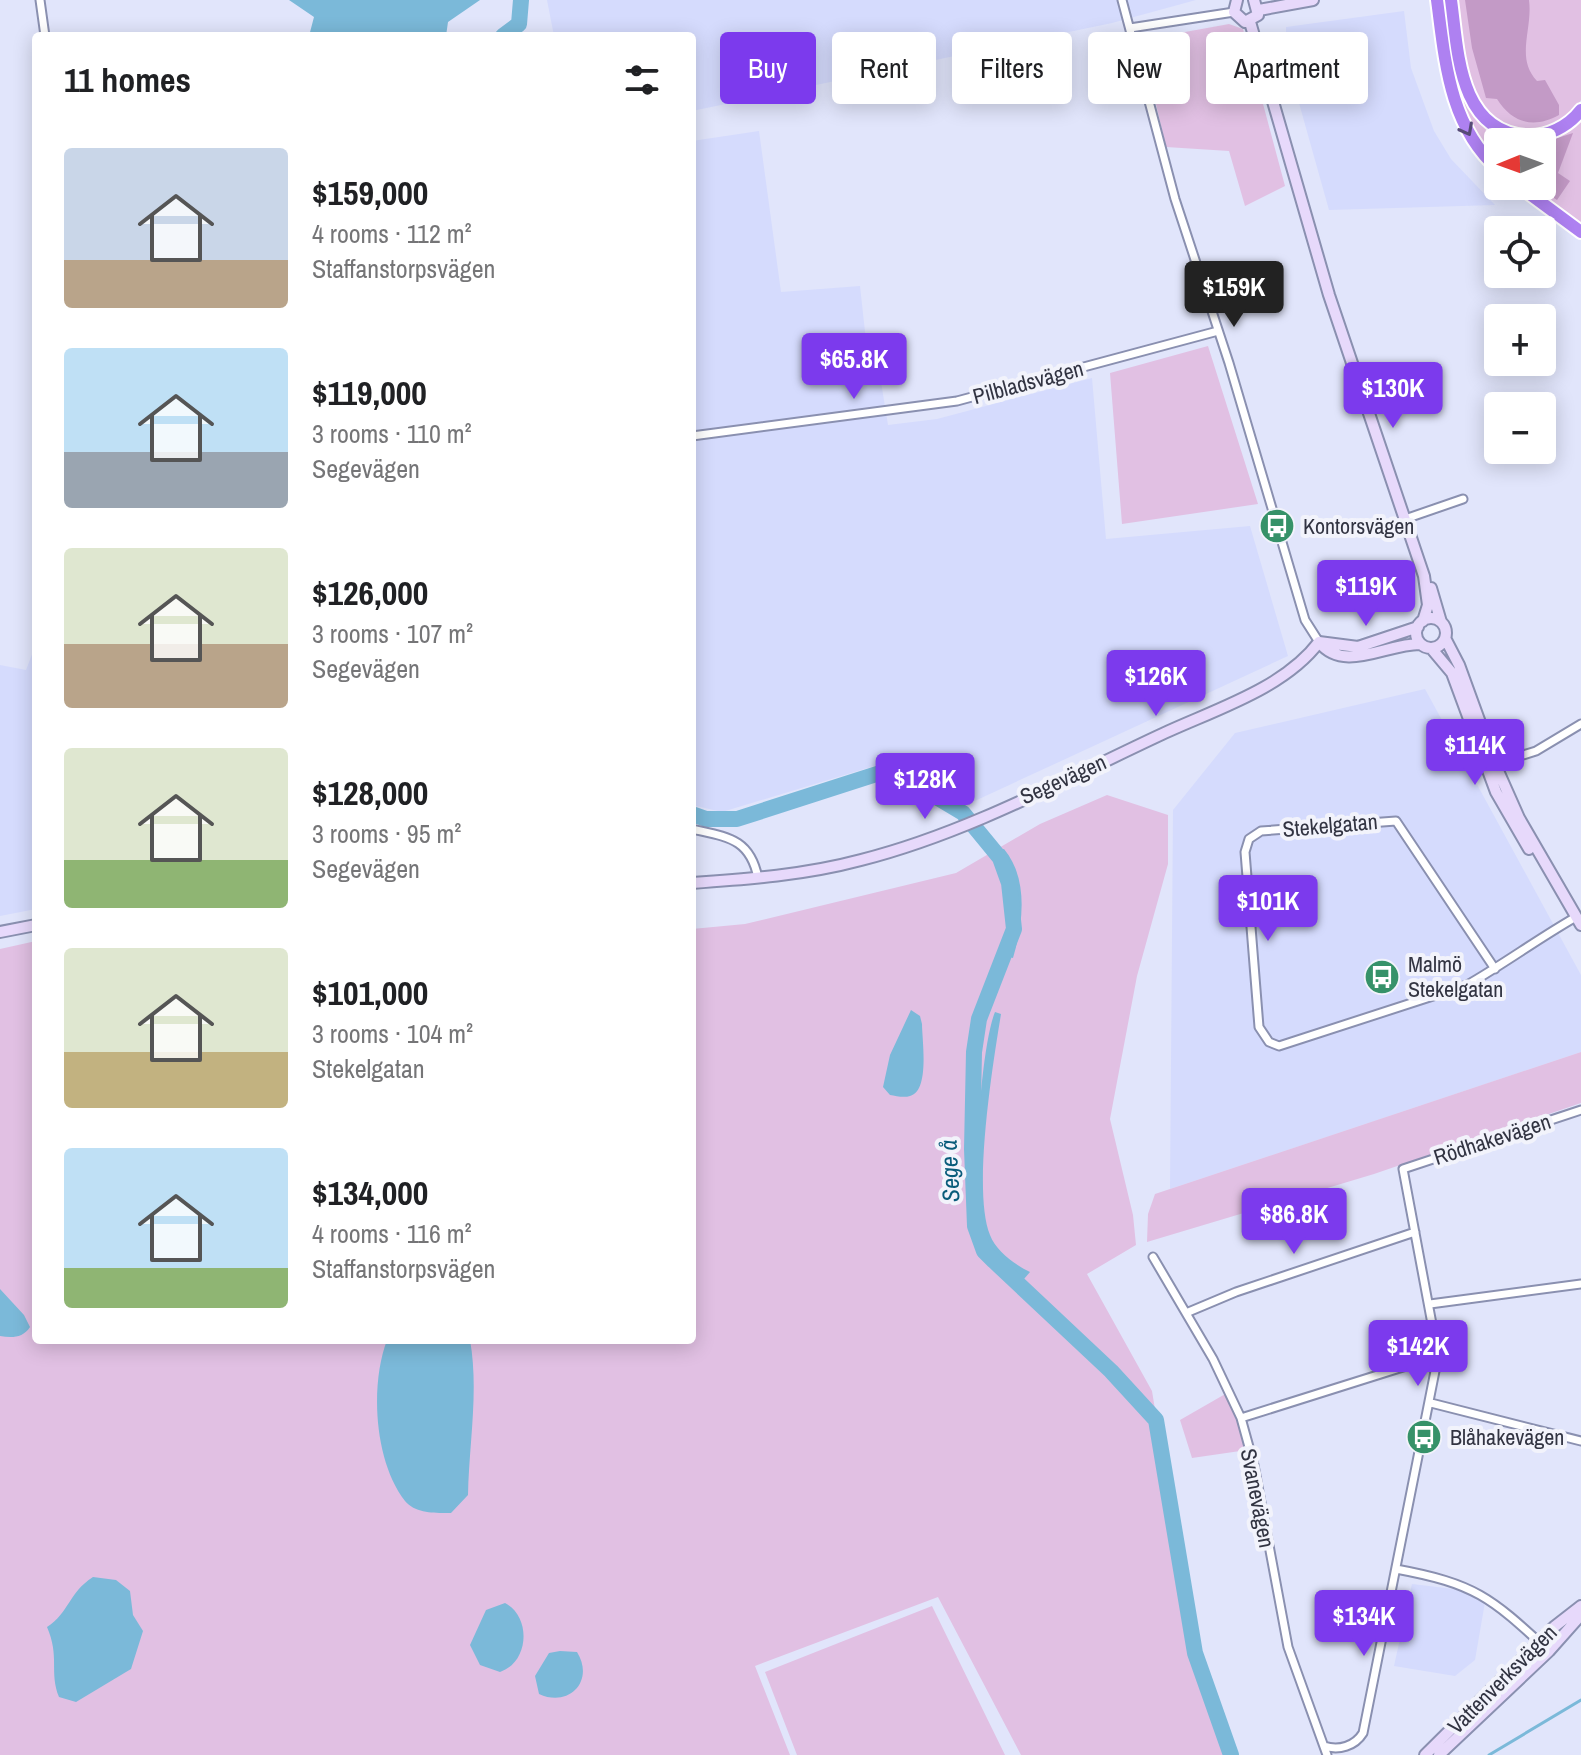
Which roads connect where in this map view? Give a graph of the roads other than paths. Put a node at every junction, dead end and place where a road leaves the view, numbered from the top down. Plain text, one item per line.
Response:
1 (40, 0) edge
2 (1122, 0) edge
3 (1313, 0) edge
4 (1437, 0) edge
5 (1451, 0) edge
6 (1237, 3) edge
7 (1257, 5) edge
8 (1250, 22) junction
9 (1130, 28) junction
10 (44, 32) edge
11 (1581, 110) edge
12 (1484, 154) edge
13 (1538, 200) edge
14 (1581, 232) edge
15 (1218, 331) junction
16 (696, 435) edge
17 (1463, 499) dead end
18 (1405, 519) junction
19 (1424, 576) junction
20 (1441, 622) junction
21 (1420, 624) junction
22 (1445, 638) junction
23 (1319, 642) junction
24 (1426, 646) junction
25 (1581, 724) edge
26 (1490, 766) junction
27 (696, 830) edge
28 (758, 878) junction
29 (696, 883) edge
30 (1579, 921) edge
31 (32, 926) edge
32 (0, 932) edge
33 (1495, 969) junction
34 (1581, 1110) edge
35 (1415, 1232) junction
36 (1153, 1257) dead end
37 (1581, 1284) edge
38 (1430, 1304) junction
39 (1186, 1313) junction
40 (1438, 1356) junction
41 (1431, 1403) junction
42 (1241, 1418) junction
43 (1581, 1441) edge
44 (1396, 1569) junction
45 (1581, 1606) edge
46 (1581, 1615) edge
47 (1539, 1642) junction
48 (1549, 1651) junction
49 (1326, 1751) edge
50 (1425, 1755) edge
51 (1439, 1755) edge

1 - 10 street
2 - 9 street
3 - 7 street
4 -> 12 highway
5 - 11 highway
6 - 8 street
6 - 9 street
7 - 8 street
8 - 18 street
9 - 15 street
13 - 14 highway
15 - 16 street, Pilbladsvägen
15 - 23 street
17 - 18 street
18 - 19 street
19 - 20 street
19 - 21 street
20 - 21 street
20 - 22 street
21 - 23 street
21 - 24 street
22 - 24 street
22 - 26 street
23 - 24 street
23 - 28 street, Segevägen
24 - 26 street
25 - 26 street
26 - 30 street
27 - 28 street
28 - 29 street, Segevägen
30 - 33 street, Stekelgatan
31 - 32 street
33 - 33 street, Stekelgatan
34 - 35 street, Rödhakevägen
35 - 38 street
35 - 39 street
36 - 39 street, Svanevägen
37 - 38 street
38 - 40 street
39 - 42 street, Svanevägen
40 - 41 street
40 - 42 street
41 - 43 street
41 - 44 street
42 - 49 street, Svanevägen
44 - 47 street
44 - 49 street
45 - 47 street, Vattenverksvägen
46 - 48 street, Vattenverksvägen
47 - 48 street
47 - 50 street, Vattenverksvägen
48 - 51 street, Vattenverksvägen

